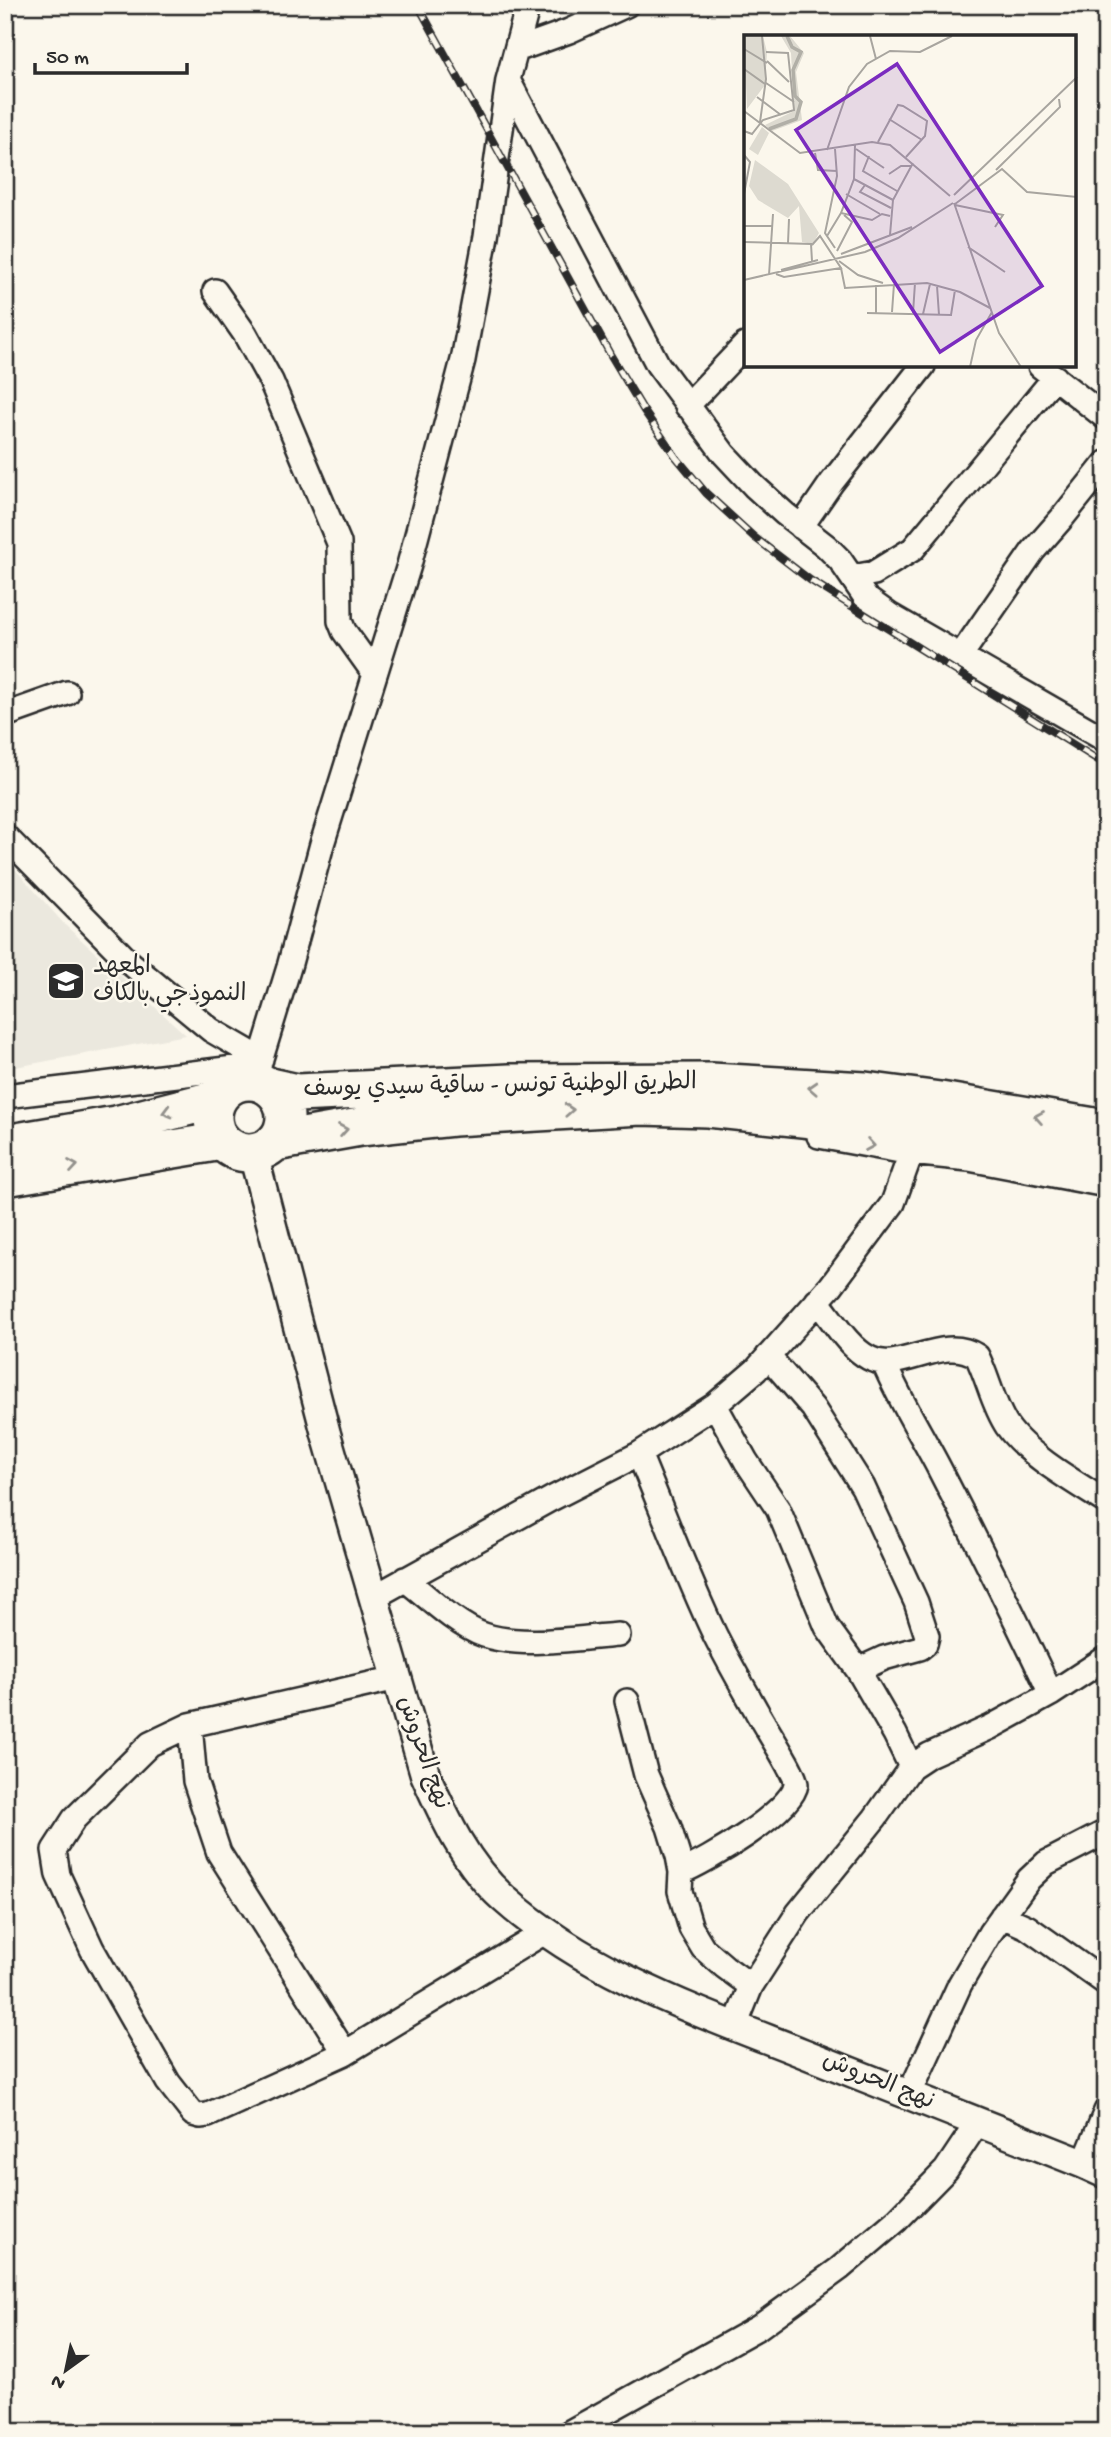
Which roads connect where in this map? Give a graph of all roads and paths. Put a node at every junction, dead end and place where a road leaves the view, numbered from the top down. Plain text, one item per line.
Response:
1 (528, 5) edge
2 (626, 5) edge
3 (516, 50) junction
4 (508, 80) junction
5 (215, 291) dead end
6 (744, 346) edge
7 (921, 368) edge
8 (1048, 371) edge
9 (687, 405) junction
10 (1106, 418) edge
11 (1106, 463) edge
12 (802, 527) junction
13 (853, 577) junction
14 (961, 655) junction
15 (374, 673) junction
16 (67, 693) dead end
17 (5, 715) edge
18 (1106, 740) edge
19 (5, 836) edge
20 (262, 1073) junction
21 (5, 1096) edge
22 (217, 1099) junction
23 (708, 1108) junction
24 (1106, 1129) edge
25 (5, 1144) edge
26 (250, 1145) junction
27 (911, 1153) junction
28 (1106, 1160) edge
29 (5, 1177) edge
30 (1106, 1185) edge
31 (817, 1301) junction
32 (768, 1356) junction
33 (884, 1363) junction
34 (715, 1405) junction
35 (639, 1454) junction
36 (1106, 1502) edge
37 (405, 1579) junction
38 (374, 1597) junction
39 (618, 1635) dead end
40 (1106, 1658) edge
41 (858, 1670) junction
42 (397, 1678) junction
43 (1051, 1694) junction
44 (627, 1701) dead end
45 (190, 1725) junction
46 (911, 1767) junction
47 (1106, 1832) edge
48 (681, 1872) junction
49 (1002, 1916) junction
50 (545, 1932) junction
51 (1106, 1983) edge
52 (751, 1986) junction
53 (735, 2026) junction
54 (345, 2053) junction
55 (909, 2095) junction
56 (1106, 2111) edge
57 (978, 2122) junction
58 (1095, 2169) edge
59 (570, 2432) edge

1 - 3 street
2 - 3 street
3 - 4 street
4 - 9 street
4 - 15 street
5 - 15 street
6 - 9 street
7 - 12 street
8 - 10 street
8 - 13 street
9 - 12 street
11 - 14 street
12 - 13 street
13 - 14 street
14 - 18 street
15 - 20 street
16 - 17 street
19 - 20 street
20 - 21 street
20 - 22 main road
24 -> 20 main road, الطريق الوطنية تونس - ساقية سيدي يوسف
20 - 26 main road
22 -> 25 main road
22 - 26 main road
26 -> 23 main road, الطريق الوطنية تونس - ساقية سيدي يوسف
23 -> 27 street
23 - 28 main road, الطريق الوطنية تونس - ساقية سيدي يوسف
29 -> 26 main road, الطريق الوطنية تونس - ساقية سيدي يوسف
26 - 38 street, نهج الحروش
27 - 30 street
27 - 31 street
31 - 32 street
31 - 33 street
32 - 34 street
32 - 41 street
33 - 36 street
33 - 43 street
34 - 35 street
34 - 41 street
35 - 37 street
35 - 48 street
37 - 38 street
37 - 39 street
38 - 42 street, نهج الحروش
40 - 43 street
41 - 46 street
42 - 45 street
42 - 50 street, نهج الحروش
43 - 46 street
44 - 48 street
45 - 54 street
45 - 54 street
46 - 52 street
47 - 49 street
48 - 52 street
49 - 51 street
49 - 55 street
50 - 53 street, نهج الحروش
50 - 54 street
52 - 53 street
53 - 55 street, نهج الحروش
55 - 57 street, نهج الحروش
56 - 58 street
57 - 58 street, نهج الحروش
57 - 59 street

